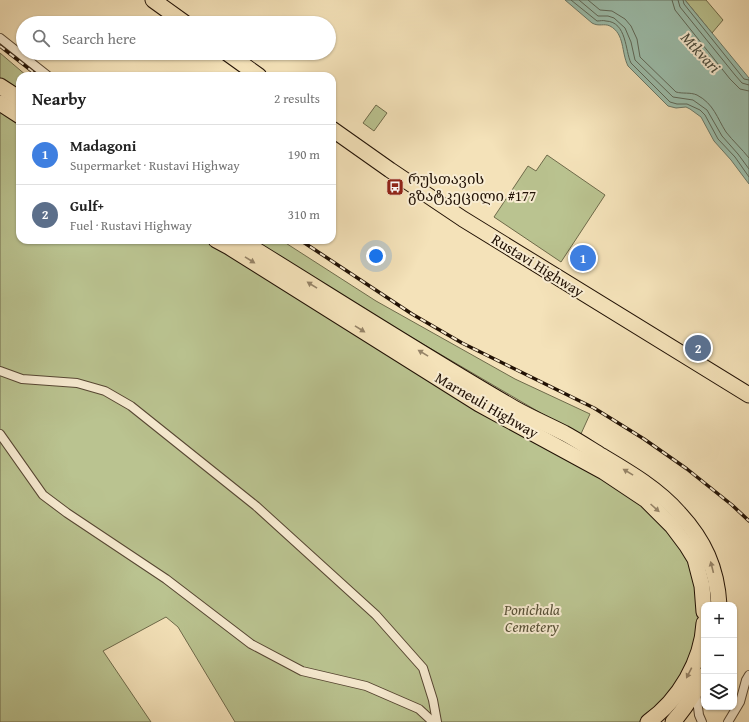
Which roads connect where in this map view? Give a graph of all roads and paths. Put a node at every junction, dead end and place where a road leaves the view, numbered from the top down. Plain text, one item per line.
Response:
1 (153, 0) edge
2 (175, 16) edge
3 (0, 38) edge
4 (16, 51) edge
5 (28, 60) edge
6 (237, 60) edge
7 (43, 72) edge
8 (253, 72) edge
9 (0, 86) edge
10 (16, 96) edge
11 (0, 103) edge
12 (16, 113) edge
13 (336, 132) edge
14 (223, 244) edge
15 (246, 244) edge
16 (0, 371) edge
17 (749, 395) edge
18 (483, 397) junction
19 (498, 406) junction
20 (0, 434) edge
21 (703, 602) edge
22 (719, 602) edge
23 (702, 638) edge
24 (749, 675) edge
25 (701, 681) edge
26 (696, 692) junction
27 (433, 722) edge
28 (437, 722) edge
29 (648, 722) edge
30 (673, 722) edge
31 (702, 722) edge
32 (728, 722) edge

1 - 2 highway
3 - 4 street
5 - 7 street
6 - 8 highway
9 - 10 highway
11 - 12 highway
13 - 17 highway, Rustavi Highway
14 -> 18 highway, Marneuli Highway
18 -> 15 highway, Marneuli Highway
16 - 28 street
18 - 19 highway, Marneuli Highway
19 -> 21 highway, Marneuli Highway
22 -> 19 highway, Marneuli Highway
20 - 27 street
23 -> 29 highway
24 - 32 street
25 - 26 highway
26 - 30 highway
26 - 31 street

